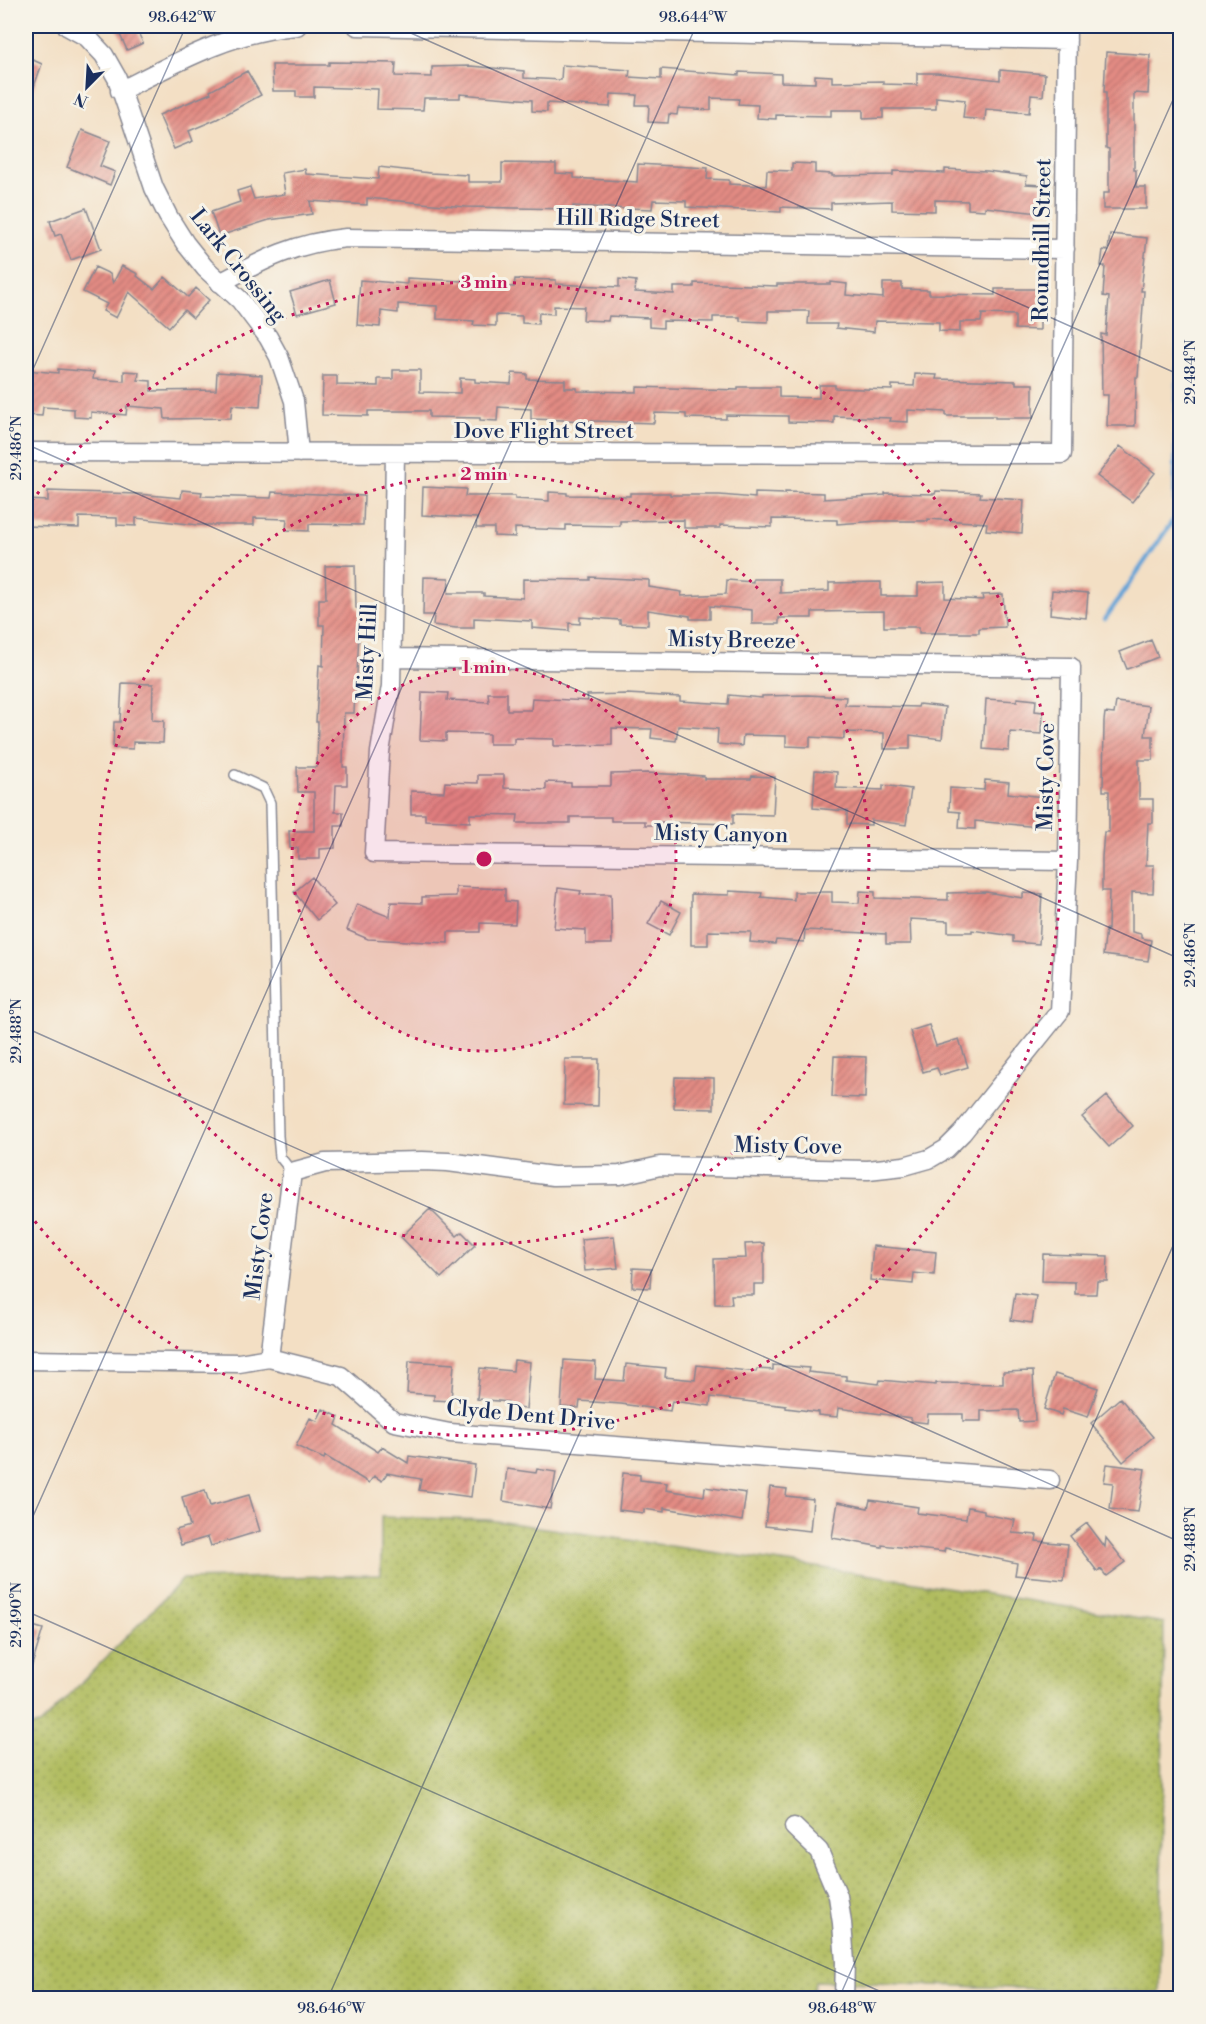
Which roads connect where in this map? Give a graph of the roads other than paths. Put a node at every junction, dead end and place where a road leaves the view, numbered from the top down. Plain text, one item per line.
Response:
1 (67, 26) edge
2 (297, 26) edge
3 (357, 26) edge
4 (1067, 33) edge
5 (120, 91) junction
6 (1065, 249) junction
7 (220, 283) junction
8 (26, 452) edge
9 (299, 453) junction
10 (395, 454) junction
11 (1062, 454) joint
12 (392, 658) junction
13 (1071, 667) joint
14 (235, 775) dead end
15 (374, 853) joint
16 (1068, 861) junction
17 (292, 1172) junction
18 (269, 1358) junction
19 (26, 1360) edge
20 (1050, 1480) dead end
21 (794, 1827) dead end
22 (844, 1998) edge

1 - 5 street, Lark Crossing
2 - 5 street
3 - 4 street
4 - 6 street, Roundhill Street
5 - 7 street, Lark Crossing
6 - 7 street, Hill Ridge Street
6 - 11 street, Roundhill Street
7 - 9 street, Lark Crossing
8 - 9 street, Dove Flight Street
9 - 10 street, Dove Flight Street
10 - 11 street, Dove Flight Street
10 - 12 street, Misty Hill
12 - 13 street, Misty Breeze
12 - 15 street, Misty Hill
13 - 16 street, Misty Cove
14 - 17 lane
15 - 16 street, Misty Canyon
16 - 17 street, Misty Cove
17 - 18 street, Misty Cove
18 - 19 street, Clyde Dent Drive
18 - 20 street, Clyde Dent Drive
21 - 22 street

